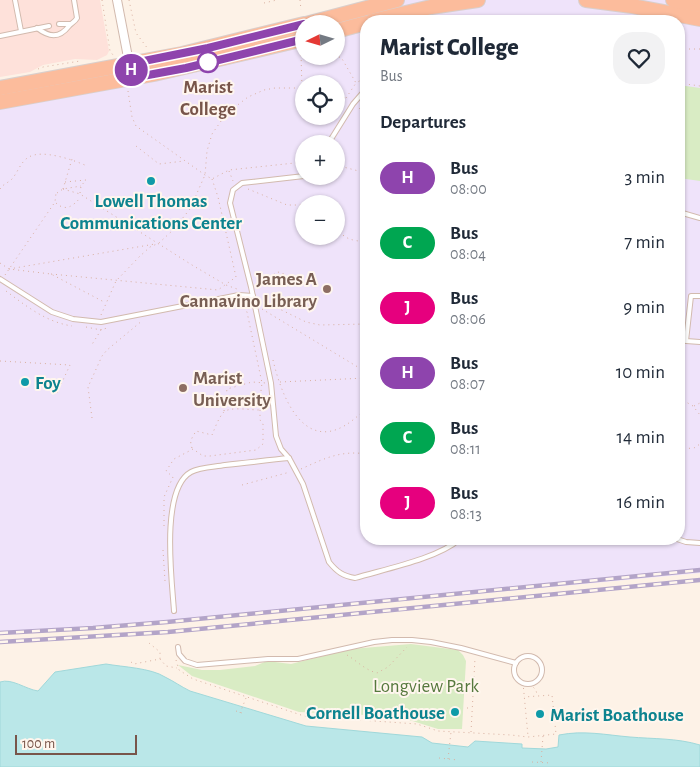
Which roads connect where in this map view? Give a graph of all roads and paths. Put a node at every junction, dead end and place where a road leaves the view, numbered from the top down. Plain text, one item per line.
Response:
1 (15, 0) edge
2 (74, 0) edge
3 (102, 0) edge
4 (117, 0) edge
5 (129, 0) edge
6 (277, 0) edge
7 (300, 0) edge
8 (397, 0) edge
9 (478, 0) edge
10 (586, 0) edge
11 (673, 0) edge
12 (264, 4) dead end
13 (700, 5) edge
14 (301, 10) dead end
15 (340, 15) edge
16 (397, 15) edge
17 (679, 15) edge
18 (685, 16) edge
19 (700, 19) edge
20 (59, 24) dead end
21 (70, 24) junction
22 (360, 24) edge
23 (49, 26) dead end
24 (295, 26) edge
25 (37, 28) junction
26 (345, 28) edge
27 (22, 31) junction
28 (0, 36) edge
29 (295, 41) edge
30 (148, 47) dead end
31 (685, 49) edge
32 (700, 49) edge
33 (110, 51) dead end
34 (129, 64) junction
35 (345, 64) edge
36 (360, 81) edge
37 (130, 82) junction
38 (356, 83) junction
39 (685, 84) edge
40 (700, 86) edge
41 (0, 88) edge
42 (295, 88) edge
43 (360, 96) edge
44 (345, 98) dead end
45 (0, 102) edge
46 (334, 135) edge
47 (136, 146) dead end
48 (72, 160) junction
49 (184, 161) junction
50 (295, 163) edge
51 (87, 166) dead end
52 (345, 167) edge
53 (229, 170) junction
54 (360, 171) edge
55 (205, 175) junction
56 (295, 177) edge
57 (212, 179) junction
58 (65, 182) junction
59 (81, 186) junction
60 (236, 186) junction
61 (0, 189) edge
62 (63, 189) junction
63 (81, 195) junction
64 (55, 202) junction
65 (295, 205) edge
66 (685, 214) edge
67 (157, 218) dead end
68 (700, 218) edge
69 (173, 230) junction
70 (345, 237) edge
71 (360, 242) edge
72 (158, 243) junction
73 (0, 263) edge
74 (9, 269) junction
75 (51, 274) junction
76 (287, 275) dead end
77 (1, 280) edge
78 (116, 281) junction
79 (226, 285) junction
80 (251, 287) junction
81 (253, 296) junction
82 (700, 296) edge
83 (238, 299) dead end
84 (105, 303) junction
85 (264, 317) dead end
86 (143, 320) dead end
87 (101, 322) junction
88 (360, 324) edge
89 (101, 330) dead end
90 (700, 342) edge
91 (91, 346) dead end
92 (272, 353) dead end
93 (0, 361) edge
94 (360, 368) edge
95 (360, 378) edge
96 (278, 382) junction
97 (262, 383) junction
98 (271, 383) junction
99 (56, 395) dead end
100 (685, 401) edge
101 (700, 403) edge
102 (693, 406) junction
103 (260, 410) junction
104 (224, 411) junction
105 (360, 414) edge
106 (700, 415) edge
107 (92, 418) dead end
108 (700, 444) edge
109 (193, 449) junction
110 (685, 449) edge
111 (360, 453) edge
112 (289, 458) junction
113 (297, 470) junction
114 (242, 485) dead end
115 (164, 529) dead end
116 (685, 542) edge
117 (700, 542) edge
118 (451, 545) edge
119 (164, 547) dead end
120 (166, 584) dead end
121 (174, 611) dead end
122 (412, 640) junction
123 (149, 643) dead end
124 (178, 647) dead end
125 (338, 651) junction
126 (476, 651) junction
127 (176, 655) dead end
128 (160, 660) junction
129 (131, 662) dead end
130 (516, 663) junction
131 (178, 668) junction
132 (523, 683) junction
133 (530, 684) junction
134 (537, 695) junction
135 (524, 697) junction
136 (246, 698) junction
137 (466, 708) dead end
138 (472, 708) junction
139 (236, 711) dead end
140 (240, 713) junction
141 (245, 714) dead end
142 (451, 732) junction
143 (471, 732) junction
144 (542, 736) junction
145 (528, 737) junction
146 (439, 758) dead end
147 (448, 759) junction
148 (458, 760) dead end
149 (532, 762) dead end
150 (541, 762) junction
151 (551, 763) dead end

1 - 27 lane
2 - 21 lane
3 - 33 path
4 - 34 street
5 - 30 path
6 - 12 path
7 - 14 path
8 - 15 highway
9 - 16 highway
10 - 17 highway
11 - 13 highway
18 - 19 highway
20 - 21 lane
21 - 25 lane
22 - 26 highway
23 - 25 lane
24 - 34 highway
25 - 27 lane
27 - 28 lane
29 - 37 highway
31 - 32 path
34 - 37 street
34 - 41 highway
35 - 38 path
36 - 38 path
37 - 45 highway
37 - 49 path
38 - 44 path
39 - 40 path
42 - 55 path
43 - 46 lane
47 - 49 path
48 - 51 path
48 - 58 path
48 - 61 path
49 - 55 path
50 - 53 path
52 - 54 path
53 - 57 path
53 - 60 path
55 - 57 path
55 - 69 path
56 - 60 lane
57 - 79 path
58 - 59 path
58 - 62 path
59 - 62 path
59 - 63 path
60 - 65 path
60 - 80 lane
62 - 63 path
62 - 64 path
63 - 64 path
63 - 72 path
64 - 74 path
66 - 68 lane
67 - 69 path
69 - 72 path
70 - 71 path
72 - 74 path
72 - 78 path
72 - 79 path
73 - 74 path
74 - 75 path
74 - 77 path
75 - 78 path
75 - 84 path
76 - 80 path
77 - 87 lane
78 - 79 path
78 - 84 path
79 - 81 path
80 - 81 lane
81 - 87 lane
81 - 88 path
81 - 98 lane
82 - 90 lane
83 - 97 path
84 - 87 path
85 - 94 path
86 - 107 path
89 - 91 path
92 - 96 path
93 - 99 path
95 - 96 path
96 - 105 path
97 - 98 path
97 - 103 path
97 - 104 path
98 - 112 lane
100 - 102 path
101 - 102 path
102 - 106 path
103 - 104 path
103 - 109 path
104 - 109 path
108 - 110 path
109 - 115 path
111 - 113 path
112 - 113 lane
112 - 121 lane
113 - 114 path
113 - 118 lane
116 - 117 lane
119 - 120 path
122 - 125 lane
122 - 125 path
122 - 126 lane
123 - 128 path
124 - 125 lane
126 - 130 lane
126 - 138 path
127 - 131 path
128 - 129 path
128 - 131 path
130 - 132 lane
130 - 133 lane
131 - 136 path
132 - 133 lane
132 - 135 path
133 - 134 path
134 - 135 path
134 - 144 path
135 - 145 path
136 - 140 path
136 - 142 path
137 - 138 path
138 - 143 path
139 - 140 path
140 - 141 path
142 - 143 path
142 - 147 path
143 - 145 path
144 - 145 path
144 - 150 path
146 - 147 path
147 - 148 path
149 - 150 path
150 - 151 path

